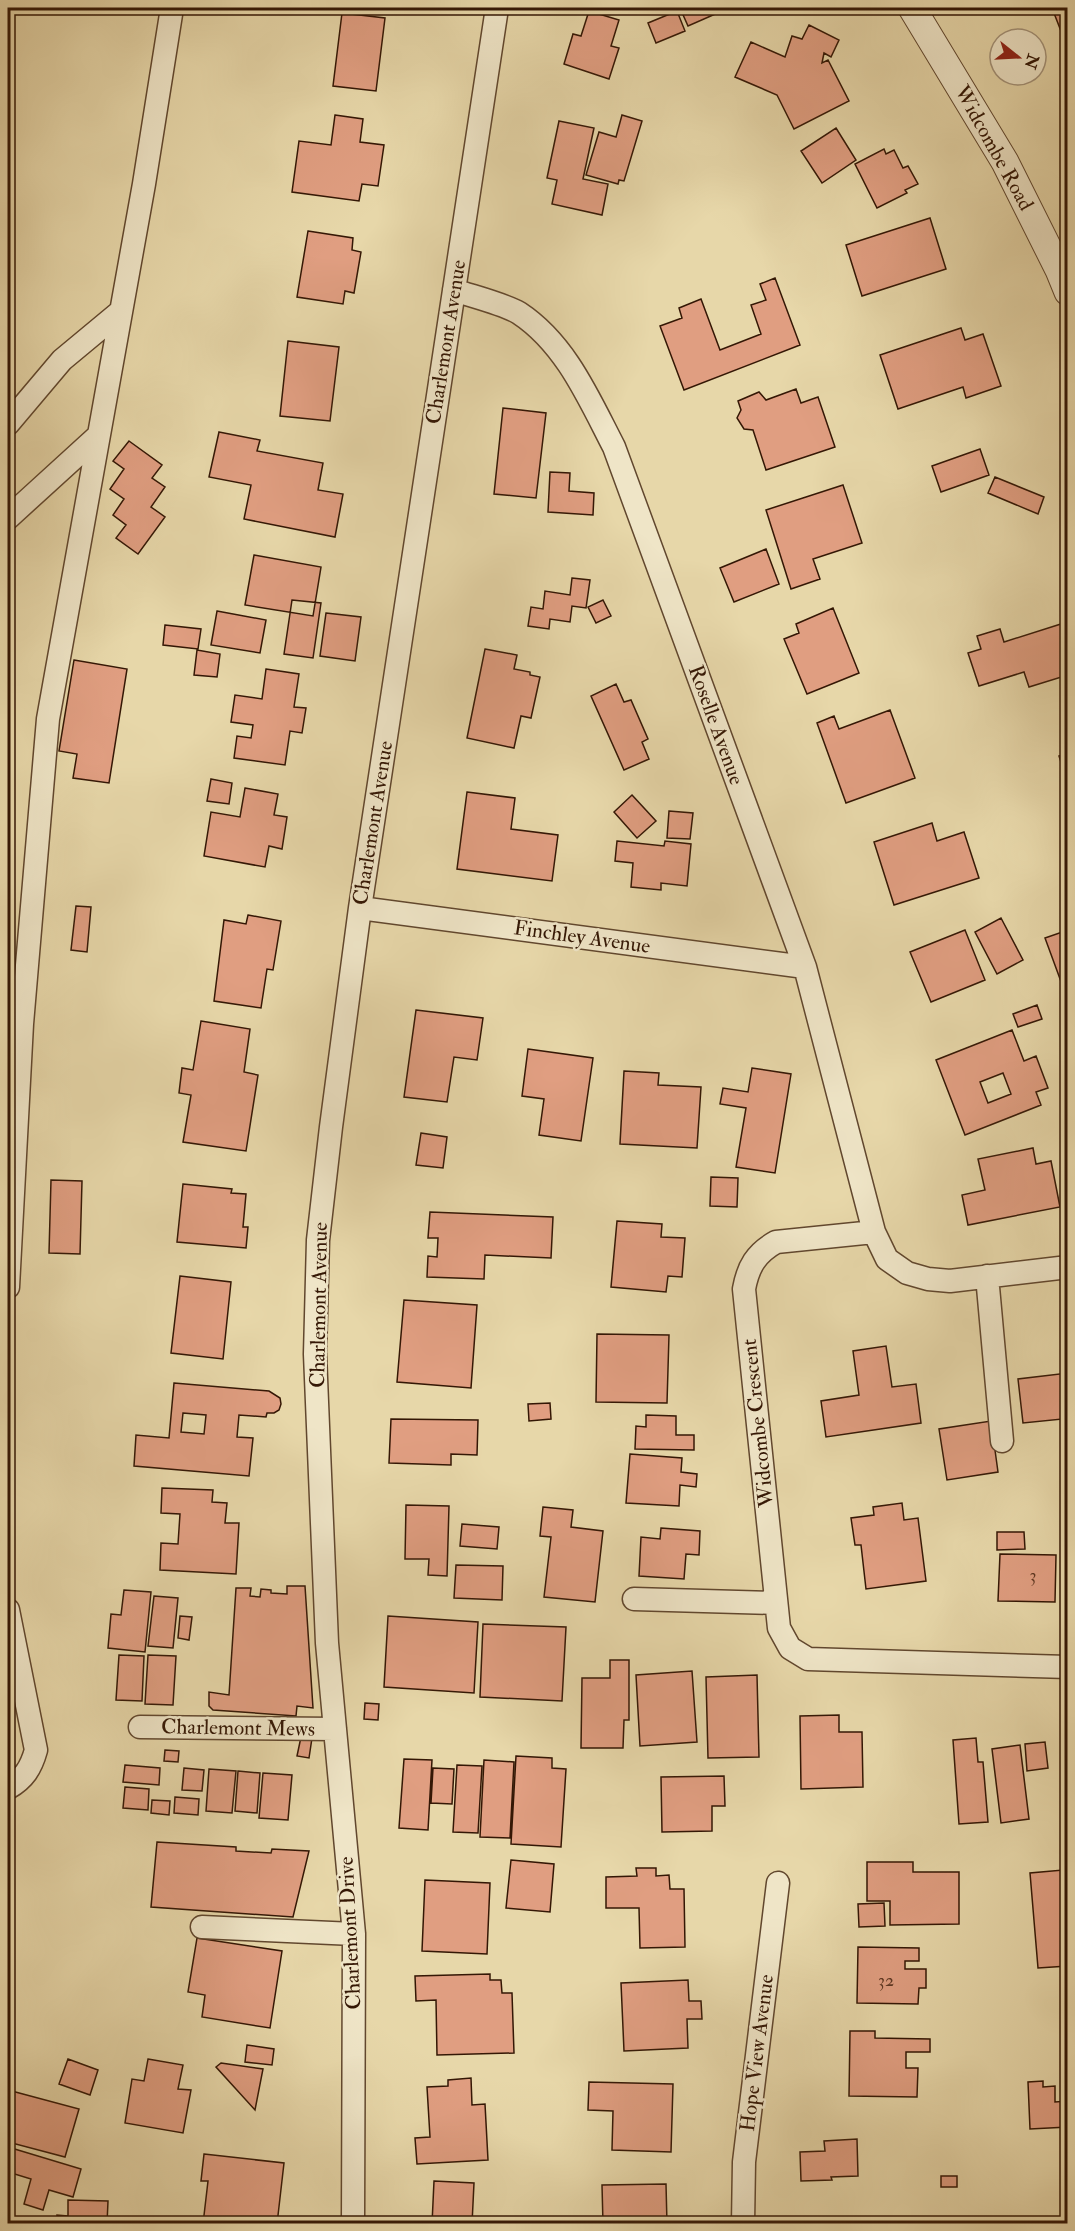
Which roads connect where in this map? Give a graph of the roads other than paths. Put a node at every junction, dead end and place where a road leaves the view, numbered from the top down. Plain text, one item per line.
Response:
1 (172, 8) edge
2 (497, 8) edge
3 (912, 8) edge
4 (454, 290) junction
5 (1068, 292) edge
6 (121, 311) junction
7 (8, 424) edge
8 (98, 436) junction
9 (8, 518) edge
10 (360, 908) junction
11 (804, 967) junction
12 (15, 1028) edge
13 (874, 1232) junction
14 (1068, 1267) edge
15 (987, 1276) junction
16 (8, 1287) edge
17 (1002, 1441) dead end
18 (634, 1599) dead end
19 (776, 1603) junction
20 (8, 1610) edge
21 (327, 1643) joint
22 (1068, 1667) edge
23 (141, 1727) dead end
24 (335, 1729) junction
25 (8, 1788) edge
26 (778, 1883) dead end
27 (202, 1927) dead end
28 (354, 1934) junction
29 (353, 2223) edge
30 (743, 2223) edge

1 - 6 street
2 - 4 street, Charlemont Avenue
3 - 5 street, Widcombe Road
4 - 10 street, Charlemont Avenue
4 - 11 street, Roselle Avenue
6 - 7 street
6 - 8 street
8 - 9 street
8 - 12 street
10 - 11 street, Finchley Avenue
10 - 21 street, Charlemont Avenue
11 - 13 street, Roselle Avenue
12 - 16 street
13 - 15 street
13 - 19 street, Widcombe Crescent
14 - 15 street
15 - 17 street
18 - 19 street
19 - 22 street, Widcombe Crescent
20 - 25 street
21 - 24 street, Charlemont Drive
23 - 24 street, Charlemont Mews
24 - 28 street, Charlemont Drive
26 - 30 street, Hope View Avenue
27 - 28 street
28 - 29 street, Charlemont Drive

